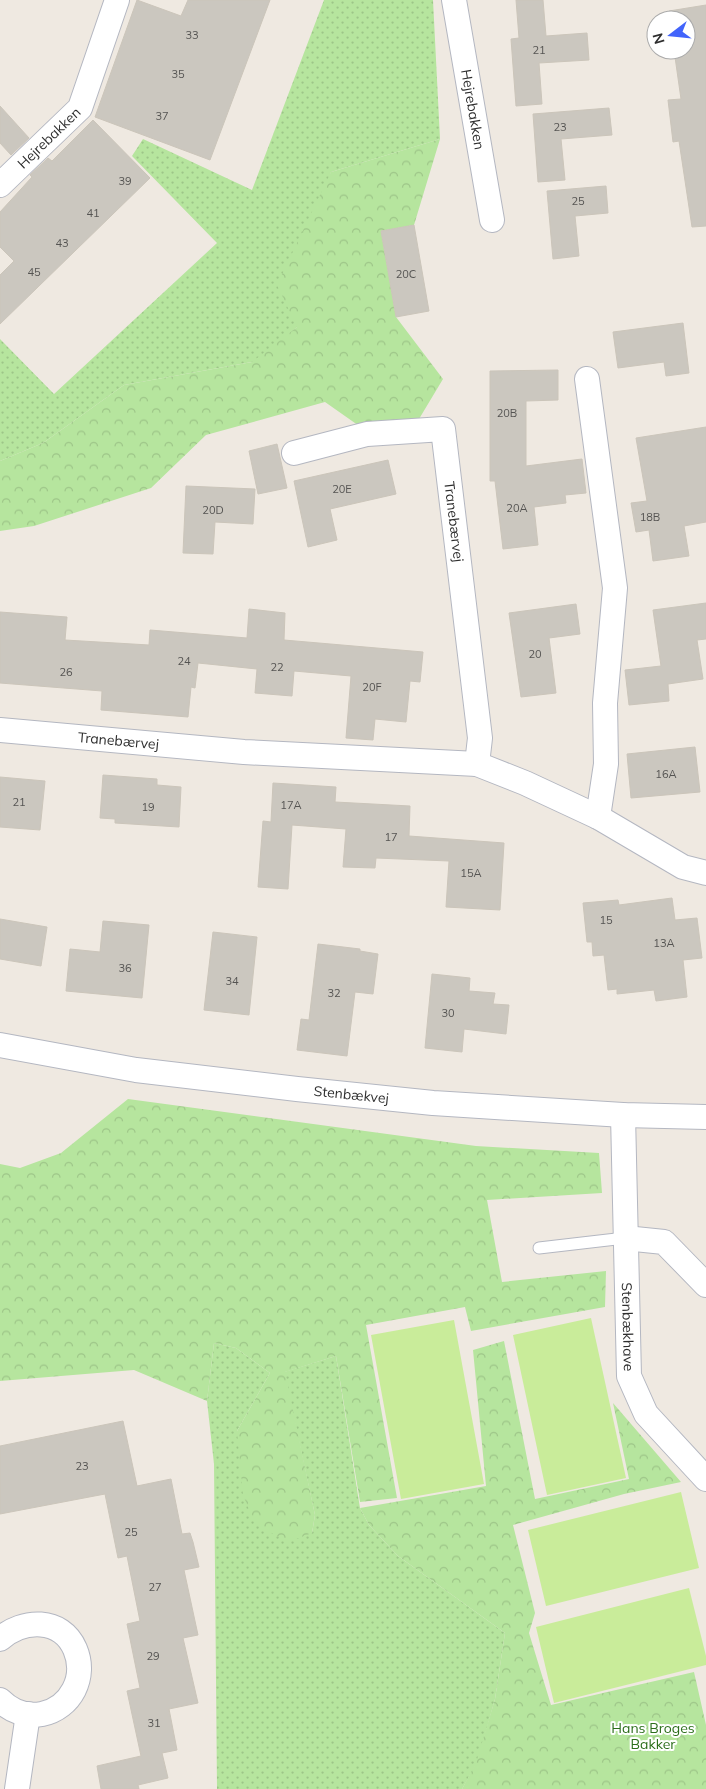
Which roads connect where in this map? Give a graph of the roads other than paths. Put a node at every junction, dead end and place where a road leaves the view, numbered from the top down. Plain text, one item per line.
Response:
1 (117, 0) edge
2 (454, 0) edge
3 (0, 185) edge
4 (492, 220) dead end
5 (587, 379) dead end
6 (294, 452) dead end
7 (0, 730) edge
8 (477, 764) junction
9 (598, 817) junction
10 (706, 873) edge
11 (0, 1045) edge
12 (623, 1115) junction
13 (706, 1117) edge
14 (625, 1238) junction
15 (539, 1248) dead end
16 (706, 1285) edge
17 (706, 1479) edge
18 (0, 1639) edge
19 (0, 1700) edge
20 (28, 1714) junction
21 (17, 1789) edge

1 - 3 street, Hejrebakken
2 - 4 street, Hejrebakken
5 - 9 street
6 - 8 street, Tranebærvej
7 - 8 street, Tranebærvej
8 - 9 street, Tranebærvej
9 - 10 street, Tranebærvej
11 - 12 street, Stenbækvej
12 - 13 street, Stenbækvej
12 - 14 street, Stenbækhave
14 - 15 lane
14 - 16 street
14 - 17 street, Stenbækhave
18 - 20 street
19 - 20 street
20 - 21 street

